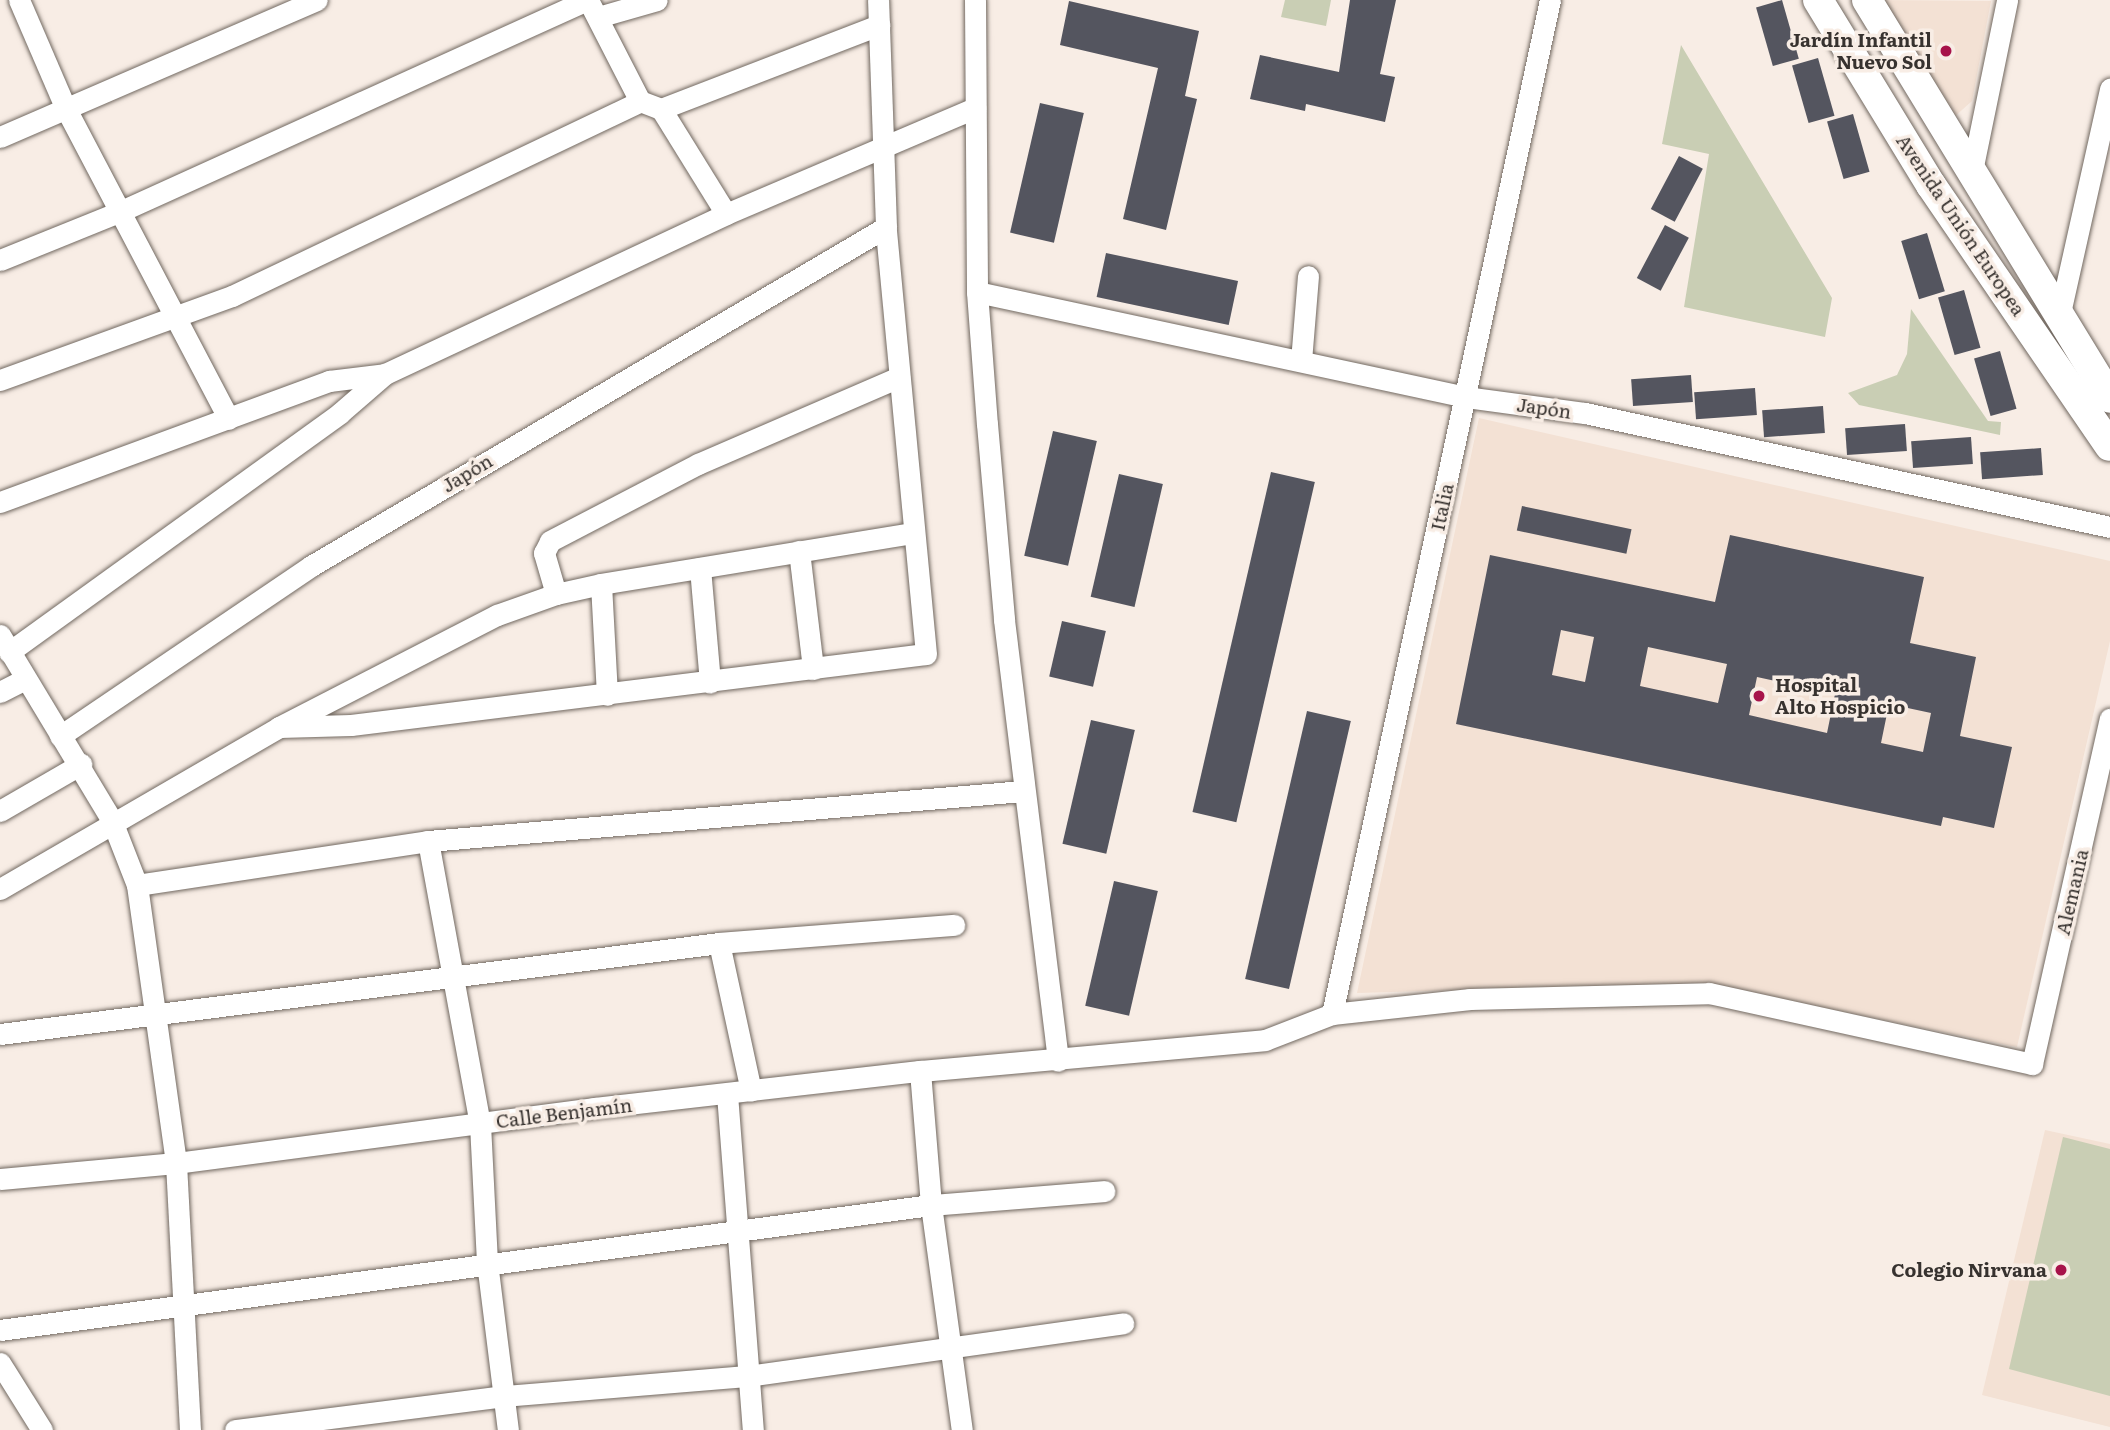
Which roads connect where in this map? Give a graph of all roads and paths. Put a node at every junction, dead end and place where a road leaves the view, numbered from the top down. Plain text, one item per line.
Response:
1 (11, 0) edge
2 (19, 0) edge
3 (317, 0) edge
4 (657, 0) edge
5 (878, 0) edge
6 (975, 0) edge
7 (1550, 0) edge
8 (1818, 0) edge
9 (1867, 0) edge
10 (2007, 0) edge
11 (0, 4) edge
12 (591, 6) edge
13 (879, 25) junction
14 (2110, 89) edge
15 (640, 101) junction
16 (65, 107) junction
17 (975, 108) junction
18 (661, 109) junction
19 (0, 137) edge
20 (883, 145) junction
21 (1972, 171) junction
22 (119, 212) junction
23 (726, 214) junction
24 (886, 227) junction
25 (0, 260) edge
26 (1308, 276) dead end
27 (976, 292) junction
28 (2060, 313) junction
29 (175, 317) junction
30 (1301, 361) junction
31 (385, 374) junction
32 (899, 377) junction
33 (0, 380) edge
34 (1466, 397) junction
35 (2110, 398) edge
36 (229, 419) junction
37 (2110, 446) edge
38 (0, 502) edge
39 (2110, 527) edge
40 (912, 533) junction
41 (799, 551) junction
42 (700, 568) junction
43 (601, 584) junction
44 (556, 594) junction
45 (4, 644) edge
46 (813, 669) junction
47 (24, 680) junction
48 (710, 682) junction
49 (0, 692) edge
50 (607, 695) junction
51 (2110, 719) edge
52 (279, 727) junction
53 (60, 736) junction
54 (80, 764) junction
55 (1024, 791) junction
56 (0, 811) edge
57 (112, 821) junction
58 (428, 841) junction
59 (137, 886) junction
60 (0, 889) edge
61 (954, 925) dead end
62 (719, 943) junction
63 (454, 980) junction
64 (1332, 1014) junction
65 (156, 1017) junction
66 (0, 1034) edge
67 (1058, 1061) junction
68 (2032, 1064) joint
69 (920, 1071) junction
70 (751, 1091) junction
71 (727, 1094) junction
72 (480, 1124) junction
73 (176, 1163) junction
74 (0, 1179) edge
75 (1104, 1191) dead end
76 (931, 1205) junction
77 (738, 1230) junction
78 (487, 1262) junction
79 (182, 1306) junction
80 (1123, 1323) dead end
81 (0, 1330) edge
82 (953, 1350) junction
83 (0, 1363) edge
84 (748, 1376) junction
85 (504, 1396) junction
86 (42, 1430) edge
87 (190, 1430) edge
88 (235, 1430) edge
89 (508, 1430) edge
90 (753, 1430) edge
91 (962, 1430) edge

1 - 11 street
2 - 16 street
3 - 16 street
4 - 12 street
5 - 13 street
6 - 17 street
7 - 34 street, Italia
8 - 37 street, Avenida Unión Europea
9 - 21 street, Avenida Unión Europea
10 - 21 street
12 - 15 street
12 - 22 street
13 - 18 street
13 - 20 street
14 - 28 street
15 - 18 street
15 - 29 street
16 - 19 street
16 - 22 street
17 - 20 street
17 - 27 street
18 - 23 street
20 - 23 street
20 - 24 street
21 - 28 street, Avenida Unión Europea
22 - 25 street
22 - 29 street
23 - 31 street
24 - 32 street
24 - 53 street, Japón
26 - 30 street
27 - 30 street, Japón
27 - 55 street
28 - 35 street, Avenida Unión Europea
29 - 33 street
29 - 36 street
30 - 34 street, Japón
31 - 36 street
31 - 45 street
32 - 40 street
32 - 44 street
34 - 39 street, Japón
34 - 64 street, Italia
36 - 38 street
40 - 41 street
40 - 46 street
41 - 42 street
41 - 46 street
42 - 43 street
42 - 48 street
43 - 44 street
43 - 50 street
44 - 52 street
45 - 47 street
46 - 48 street
47 - 49 street
47 - 53 street
48 - 50 street
50 - 52 street
51 - 68 street, Alemania
52 - 57 street
53 - 54 street
54 - 56 street
54 - 57 street
55 - 58 street
55 - 67 street
57 - 59 street
57 - 60 street
58 - 59 street
58 - 63 street
59 - 65 street
61 - 62 street
62 - 63 street
62 - 70 street
63 - 65 street
63 - 72 street
64 - 67 street, Calle Benjamín
64 - 68 street, Calle Benjamín
65 - 66 street
65 - 73 street
67 - 69 street, Calle Benjamín
69 - 70 street, Calle Benjamín
69 - 76 street
70 - 71 street, Calle Benjamín
71 - 72 street, Calle Benjamín
71 - 77 street
72 - 73 street, Calle Benjamín
72 - 78 street
73 - 74 street, Calle Benjamín
73 - 79 street
75 - 76 street
76 - 77 street
76 - 82 street
77 - 78 street
77 - 84 street
78 - 79 street
78 - 85 street
79 - 81 street
79 - 87 street
80 - 82 street
82 - 84 street
82 - 91 street
83 - 86 street
84 - 85 street
84 - 90 street
85 - 88 street
85 - 89 street

